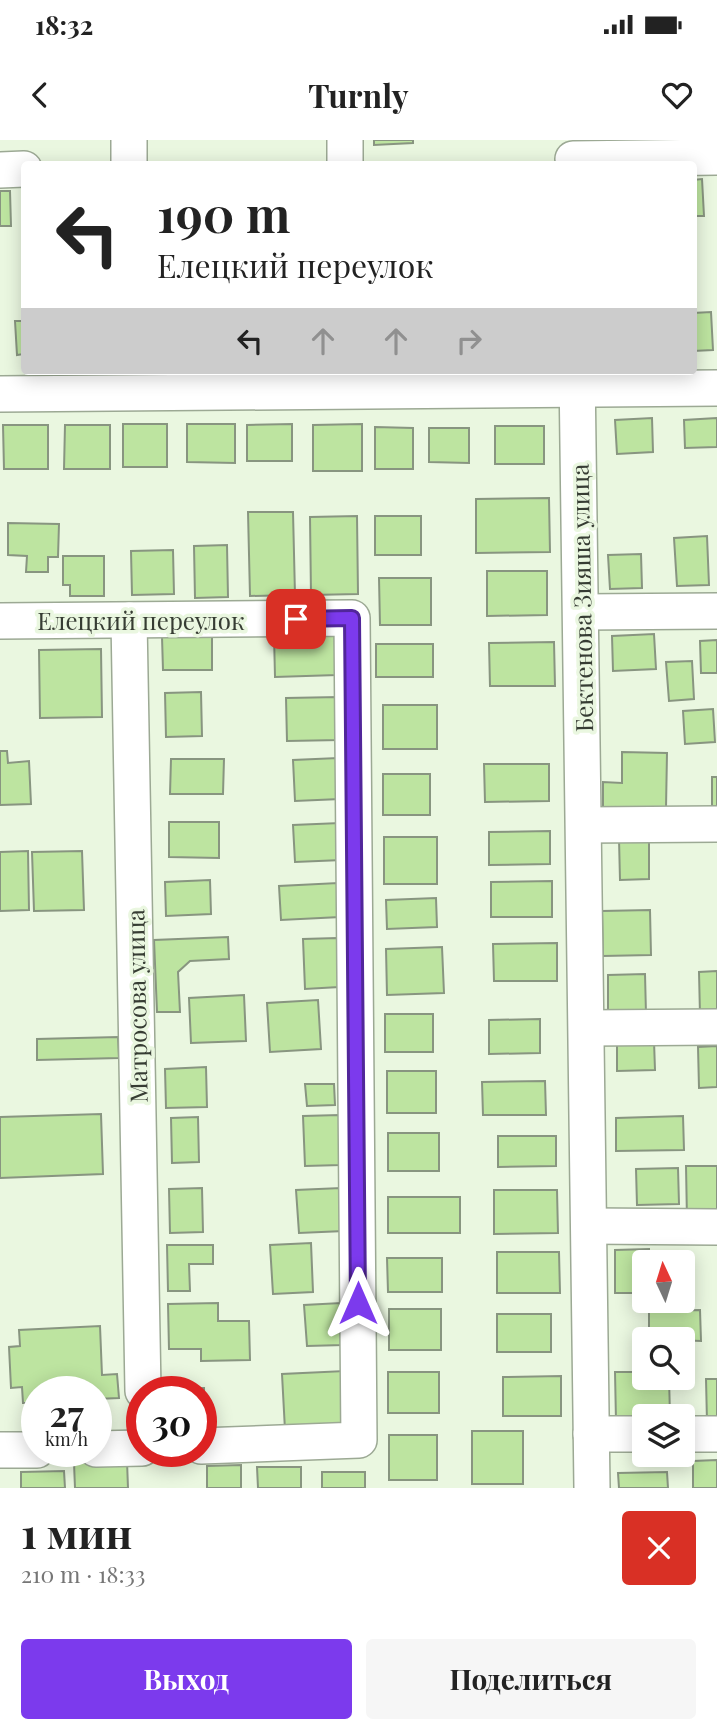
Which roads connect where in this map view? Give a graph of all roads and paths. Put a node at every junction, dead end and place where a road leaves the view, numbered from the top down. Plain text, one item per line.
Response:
1 (129, 140) edge
2 (345, 140) edge
3 (573, 154) edge
4 (717, 158) edge
5 (129, 161) edge
6 (345, 161) edge
7 (21, 169) edge
8 (0, 170) edge
9 (577, 379) edge
10 (717, 388) edge
11 (0, 394) edge
12 (717, 611) edge
13 (582, 612) junction
14 (129, 620) junction
15 (0, 621) edge
16 (717, 824) edge
17 (584, 825) junction
18 (717, 1027) edge
19 (587, 1028) junction
20 (589, 1226) junction
21 (717, 1227) edge
22 (143, 1376) edge
23 (591, 1434) junction
24 (632, 1434) edge
25 (695, 1434) edge
26 (717, 1434) edge
27 (217, 1445) edge
28 (0, 1450) edge
29 (21, 1450) edge
30 (592, 1488) edge

1 - 5 street
2 - 6 street
3 - 4 street
7 - 8 street
9 - 10 street
9 - 11 street
9 - 13 street, Бектенова Зияша улица
12 - 13 street
13 - 17 street, Бектенова Зияша улица
14 - 15 street, Елецкий переулок
14 - 22 street, Матросова улица
14 - 27 street, Елецкий переулок
16 - 17 street
17 - 19 street, Бектенова Зияша улица
18 - 19 street
19 - 20 street, Бектенова Зияша улица
20 - 21 street
20 - 23 street, Бектенова Зияша улица
23 - 24 street
23 - 30 street, Бектенова Зияша улица
25 - 26 street
28 - 29 street

